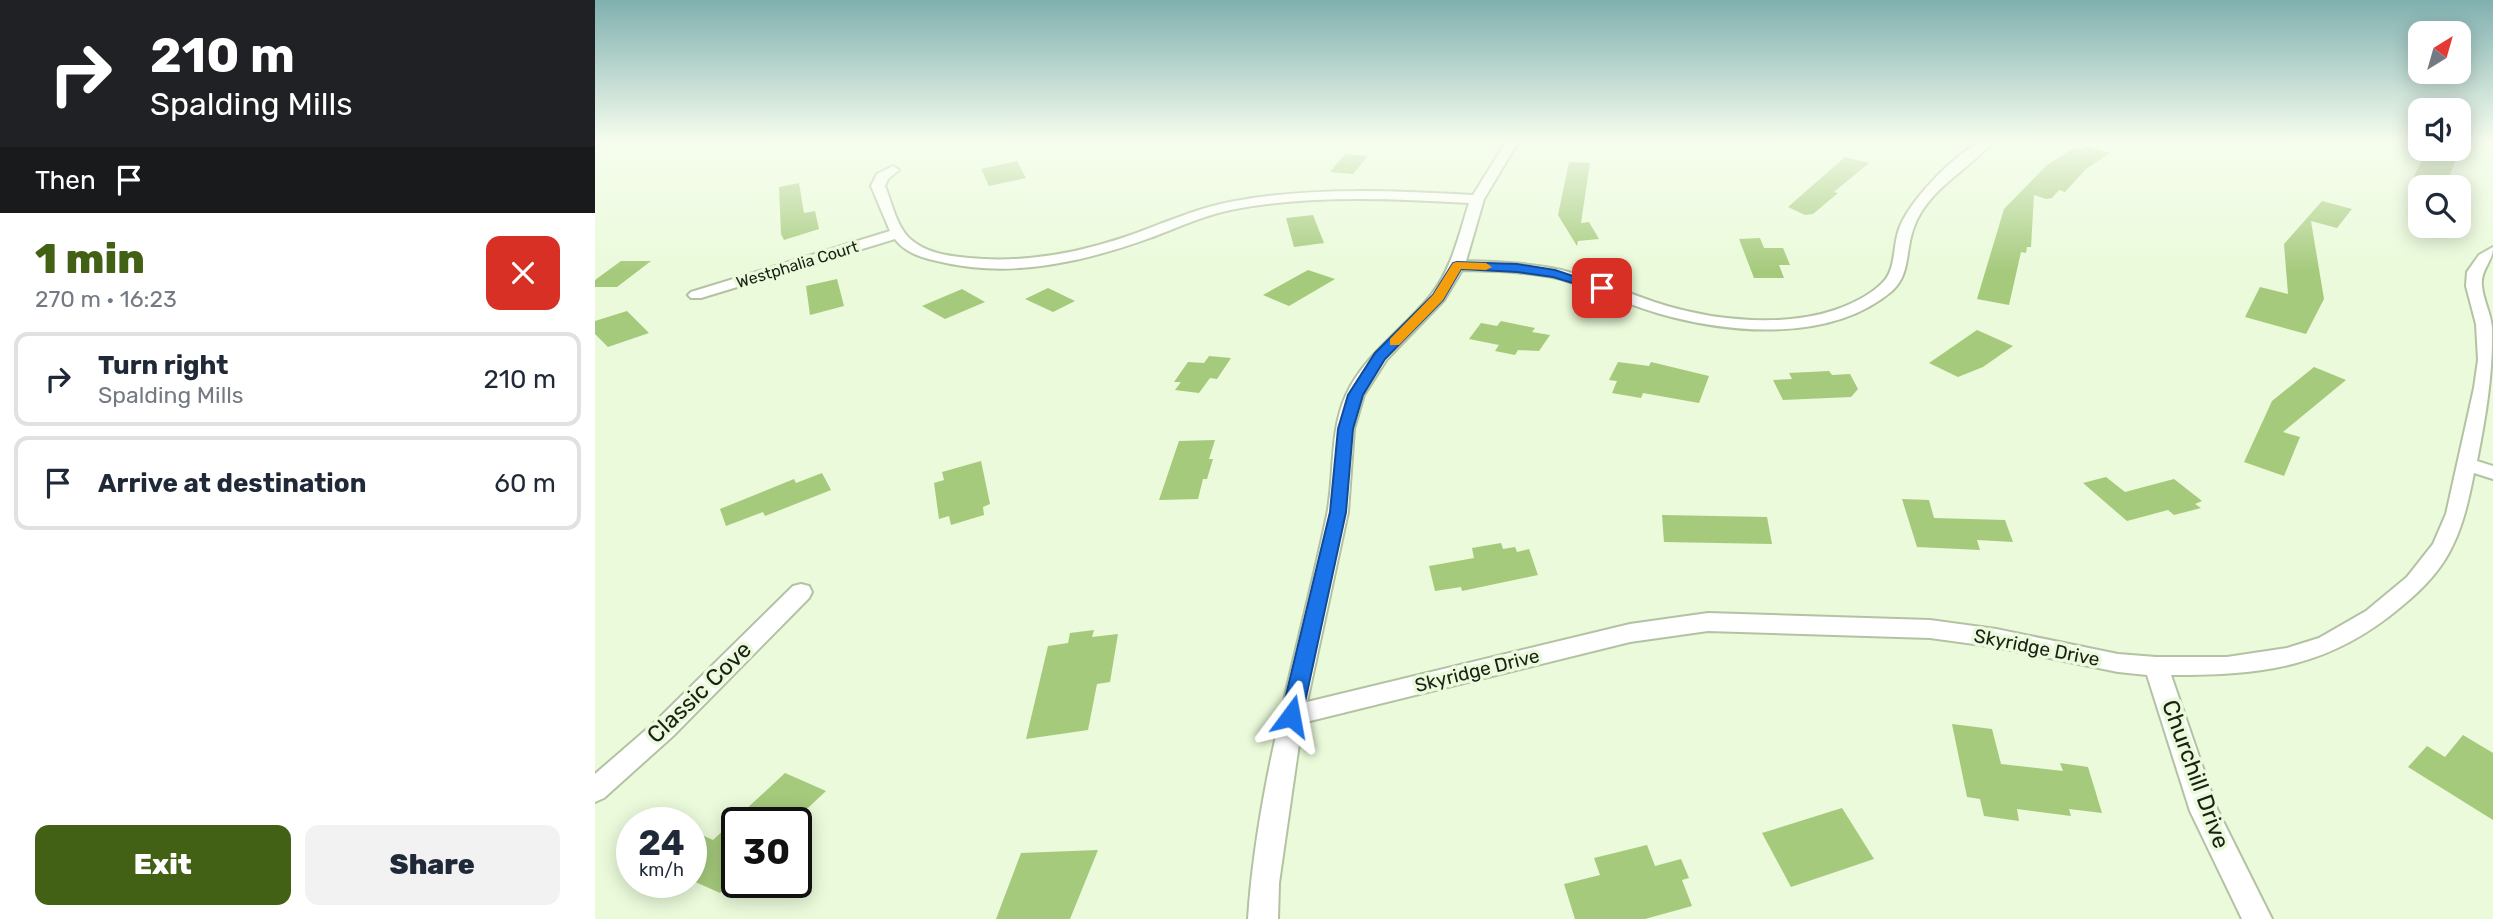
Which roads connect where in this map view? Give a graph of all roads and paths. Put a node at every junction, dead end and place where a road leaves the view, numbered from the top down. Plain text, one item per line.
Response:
1 (878, 185) edge
2 (1486, 185) edge
3 (1939, 185) edge
4 (1477, 199) junction
5 (898, 233) junction
6 (2493, 251) edge
7 (1457, 265) junction
8 (696, 295) dead end
9 (2467, 464) junction
10 (2493, 473) edge
11 (801, 592) dead end
12 (2157, 666) junction
13 (1291, 716) junction
14 (595, 790) edge
15 (1262, 919) edge
16 (2257, 919) edge

1 - 5 street
2 - 4 street
3 - 7 street
4 - 5 street
4 - 7 street
5 - 8 street, Westphalia Court
6 - 9 street, Skyridge Drive
7 - 13 street
9 - 10 street
9 - 12 street, Skyridge Drive
11 - 14 street, Classic Cove
12 - 13 street, Skyridge Drive
12 - 16 street, Churchill Drive
13 - 15 street

